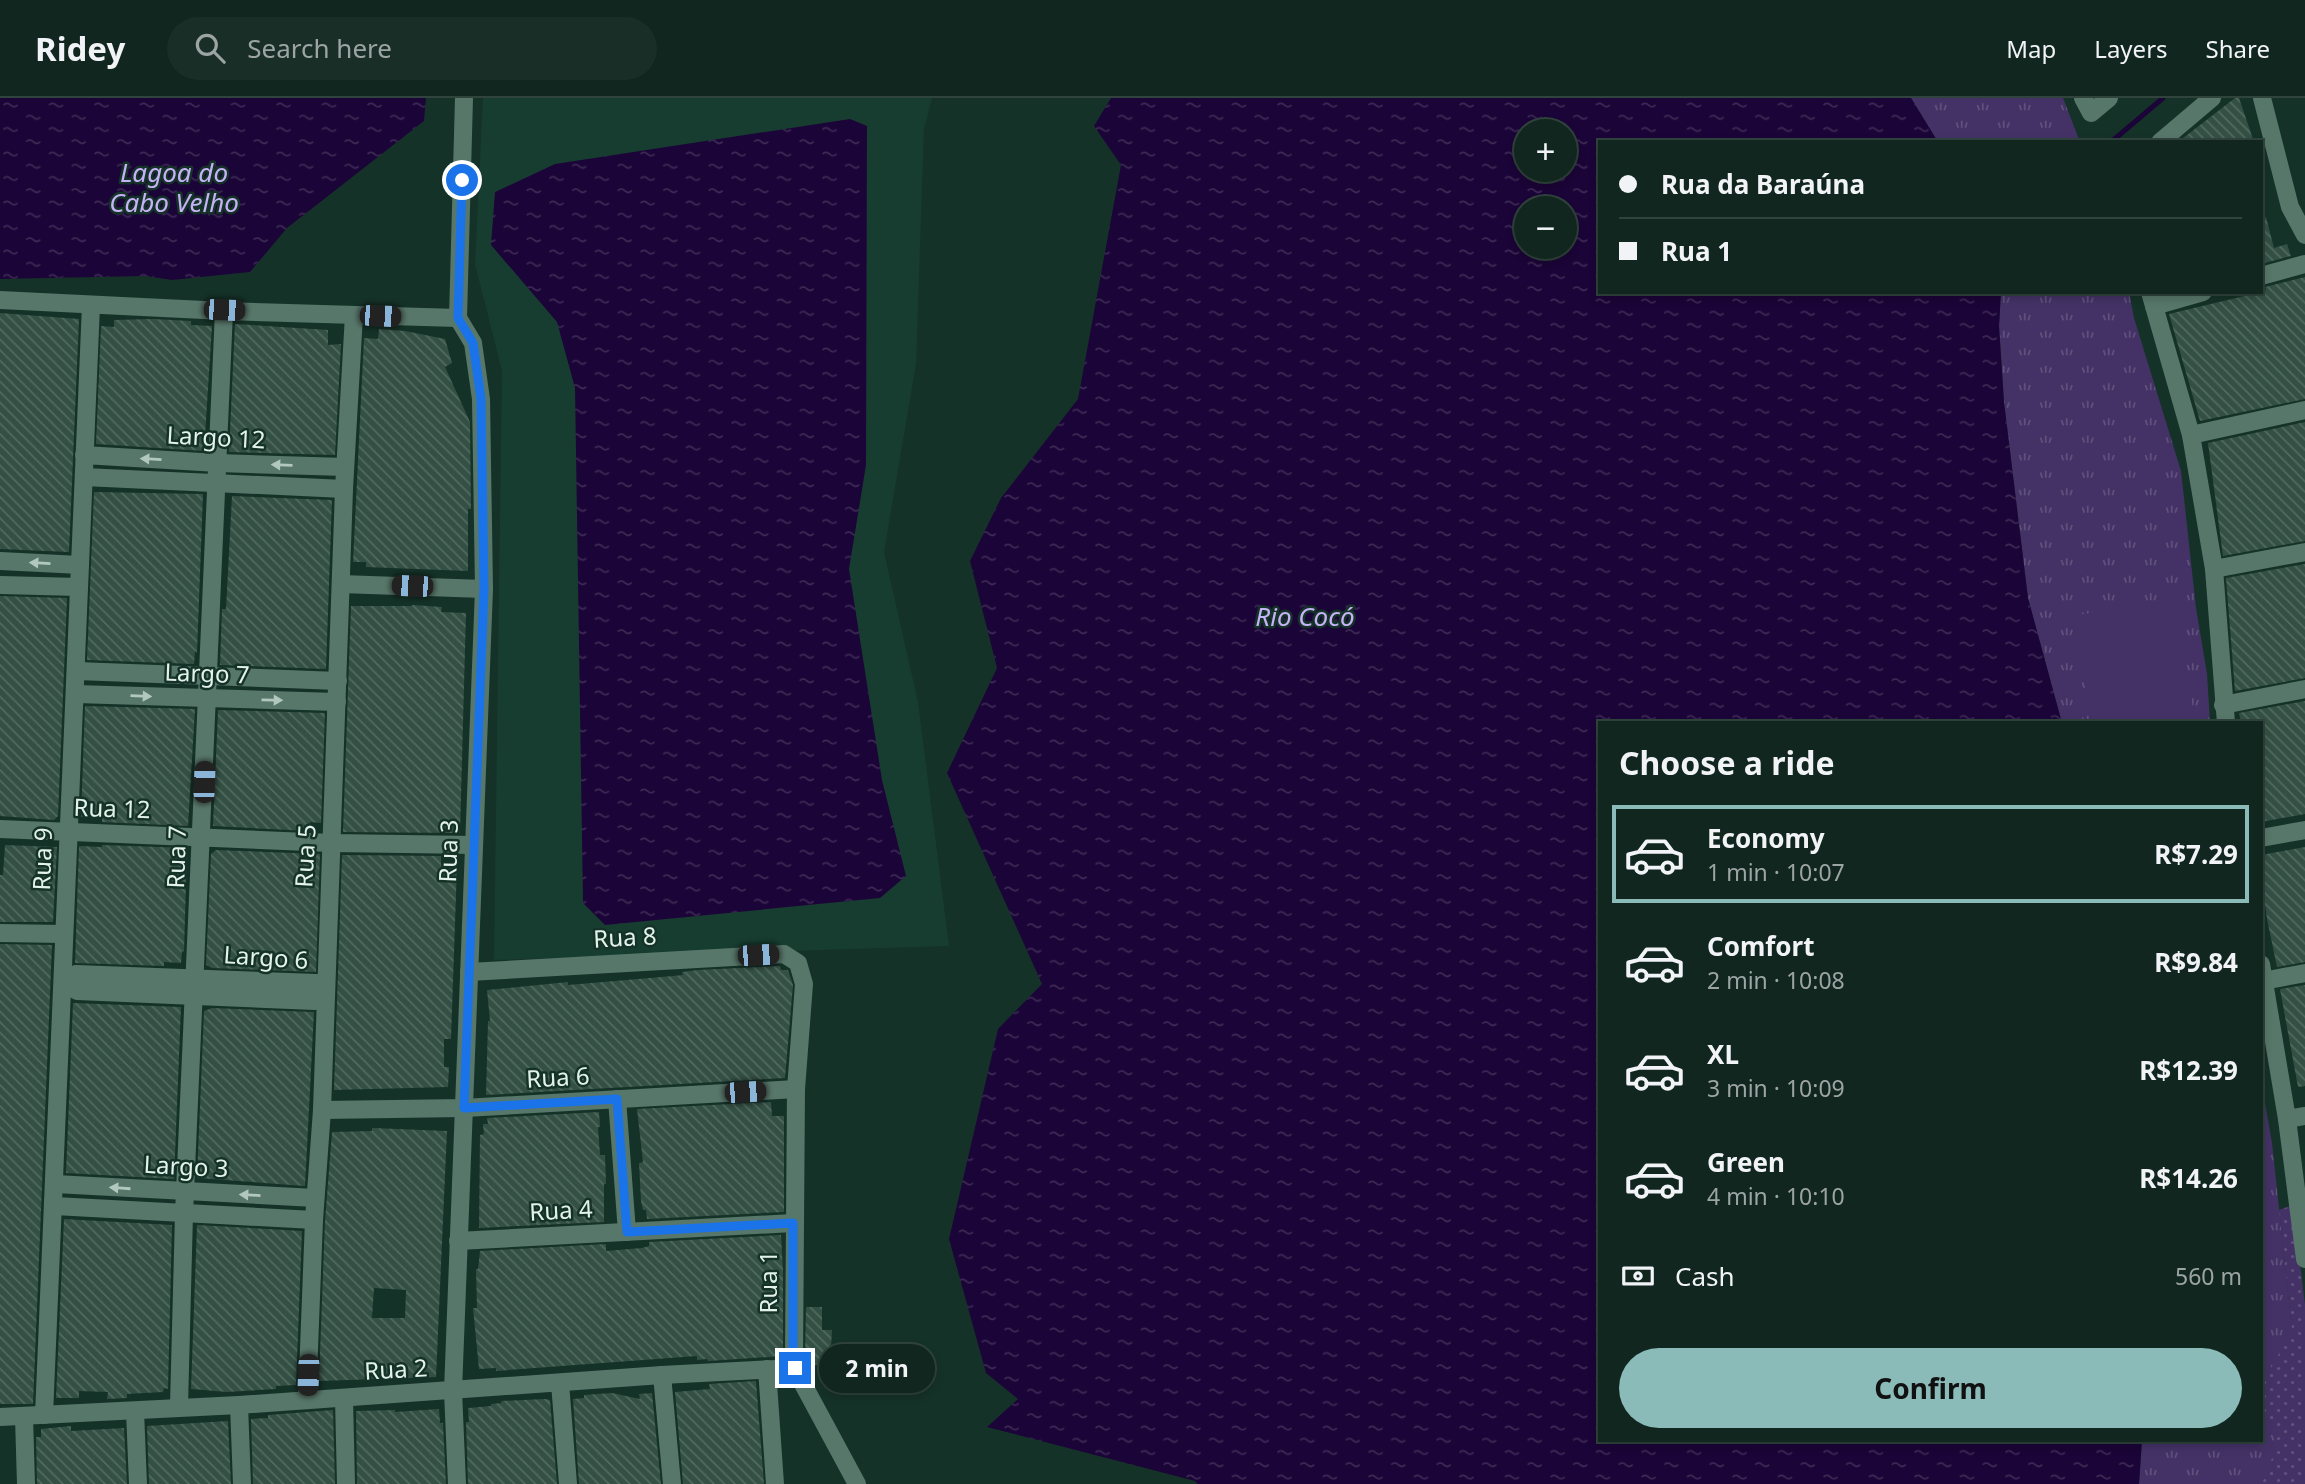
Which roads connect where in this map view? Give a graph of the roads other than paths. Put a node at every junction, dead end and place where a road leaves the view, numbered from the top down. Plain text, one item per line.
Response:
1 (464, 98) edge
2 (2109, 98) edge
3 (2212, 98) edge
4 (2262, 98) edge
5 (2087, 106) edge
6 (2162, 140) edge
7 (2305, 235) edge
8 (2305, 264) edge
9 (2263, 275) edge
10 (2188, 294) edge
11 (2152, 299) edge
12 (0, 300) edge
13 (91, 304) junction
14 (224, 310) junction
15 (354, 315) junction
16 (458, 318) junction
17 (2305, 410) edge
18 (2191, 435) junction
19 (84, 456) junction
20 (218, 463) junction
21 (345, 467) junction
22 (84, 477) junction
23 (217, 485) junction
24 (344, 489) junction
25 (2305, 552) edge
26 (0, 561) edge
27 (80, 565) junction
28 (2214, 569) junction
29 (0, 584) edge
30 (341, 584) junction
31 (79, 587) junction
32 (484, 589) junction
33 (77, 671) junction
34 (207, 677) junction
35 (338, 681) junction
36 (2305, 689) edge
37 (76, 694) junction
38 (207, 699) junction
39 (337, 702) junction
40 (2225, 714) edge
41 (0, 828) edge
42 (2305, 830) edge
43 (68, 832) junction
44 (202, 837) junction
45 (2263, 838) edge
46 (331, 843) junction
47 (474, 845) junction
48 (0, 933) edge
49 (64, 934) junction
50 (784, 954) joint
51 (469, 972) junction
52 (2263, 972) edge
53 (2305, 973) edge
54 (2263, 976) edge
55 (63, 982) junction
56 (196, 987) junction
57 (324, 993) junction
58 (796, 1089) junction
59 (617, 1099) junction
60 (464, 1108) junction
61 (321, 1110) junction
62 (2296, 1117) edge
63 (55, 1184) junction
64 (185, 1192) junction
65 (315, 1198) junction
66 (55, 1206) junction
67 (184, 1214) junction
68 (314, 1220) junction
69 (793, 1223) junction
70 (627, 1232) junction
71 (458, 1241) junction
72 (2305, 1258) edge
73 (795, 1368) junction
74 (767, 1370) junction
75 (662, 1375) junction
76 (560, 1383) junction
77 (453, 1391) junction
78 (344, 1398) junction
79 (307, 1400) junction
80 (239, 1405) junction
81 (179, 1406) junction
82 (135, 1410) junction
83 (44, 1415) junction
84 (0, 1417) edge
85 (24, 1417) junction
86 (26, 1484) edge
87 (138, 1484) edge
88 (242, 1484) edge
89 (346, 1484) edge
90 (457, 1484) edge
91 (568, 1484) edge
92 (672, 1484) edge
93 (775, 1484) edge
94 (857, 1484) edge

1 - 16 street
2 - 5 street
3 - 6 street
4 - 7 street
8 - 9 street
10 - 11 street
11 - 18 street
12 - 13 street
13 - 14 street
13 - 19 street, Rua 9
14 - 15 street
14 - 20 street, Rua 7
15 - 16 street
15 - 21 street, Rua 5
16 - 32 street, Rua 3
17 - 18 street
18 - 28 street
20 -> 19 street, Largo 12
19 - 22 street, Rua 9
21 -> 20 street, Largo 12
20 - 23 street, Rua 7
21 - 24 street, Rua 5
22 - 23 street, Largo 12
22 - 27 street, Rua 9
23 - 24 street, Largo 12
23 - 34 street, Rua 7
24 - 30 street, Rua 5
25 - 28 street
27 -> 26 street
27 - 31 street, Rua 9
28 - 40 street
29 - 31 street
30 - 32 street
30 - 35 street, Rua 5
31 - 33 street, Rua 9
32 - 47 street, Rua 3
33 - 34 street, Largo 7
33 - 37 street, Rua 9
34 - 35 street, Largo 7
34 - 38 street, Rua 7
35 - 39 street, Rua 5
36 - 40 street
37 -> 38 street, Largo 7
37 - 43 street, Rua 9
38 -> 39 street, Largo 7
38 - 44 street, Rua 7
39 - 46 street, Rua 5
41 - 43 street, Rua 12
42 - 45 street
43 - 44 street, Rua 12
43 - 49 street, Rua 9
44 - 46 street, Rua 12
44 - 56 street, Rua 7
46 - 47 street, Rua 12
46 - 57 street, Rua 5
47 - 51 street, Rua 3
48 - 49 street
49 - 55 street, Rua 9
50 - 51 street, Rua 8
50 - 58 street, Rua 1
51 - 60 street, Rua 3
52 - 53 street
54 - 62 street
55 - 56 street, Largo 6
55 - 63 street, Rua 9
56 - 57 street, Largo 6
56 - 64 street, Rua 7
57 - 61 street, Rua 5
58 - 59 street, Rua 6
58 - 69 street, Rua 1
59 - 60 street, Rua 6
59 - 70 street
60 - 61 street, Rua 6
60 - 71 street, Rua 3
61 - 65 street, Rua 5
62 - 72 street
64 -> 63 street, Largo 3
63 - 66 street, Rua 9
65 -> 64 street, Largo 3
64 - 67 street, Rua 7
65 - 68 street, Rua 5
66 - 67 street, Largo 3
66 - 83 street, Rua 9
67 - 68 street, Largo 3
67 - 81 street, Rua 7
68 - 79 street, Rua 5
69 - 70 street, Rua 4
69 - 73 street, Rua 1
70 - 71 street, Rua 4
71 - 77 street, Rua 3
73 - 74 street, Rua 2
73 - 94 street
74 - 75 street, Rua 2
74 - 93 street
75 - 76 street, Rua 2
75 - 92 street
76 - 77 street, Rua 2
76 - 91 street
77 - 78 street, Rua 2
77 - 90 street, Rua 3
78 - 79 street, Rua 2
78 - 89 street
79 - 80 street, Rua 2
80 - 81 street, Rua 2
80 - 88 street
81 - 82 street, Rua 2
82 - 83 street, Rua 2
82 - 87 street
83 - 85 street, Rua 2
84 - 85 street, Rua 2
85 - 86 street

